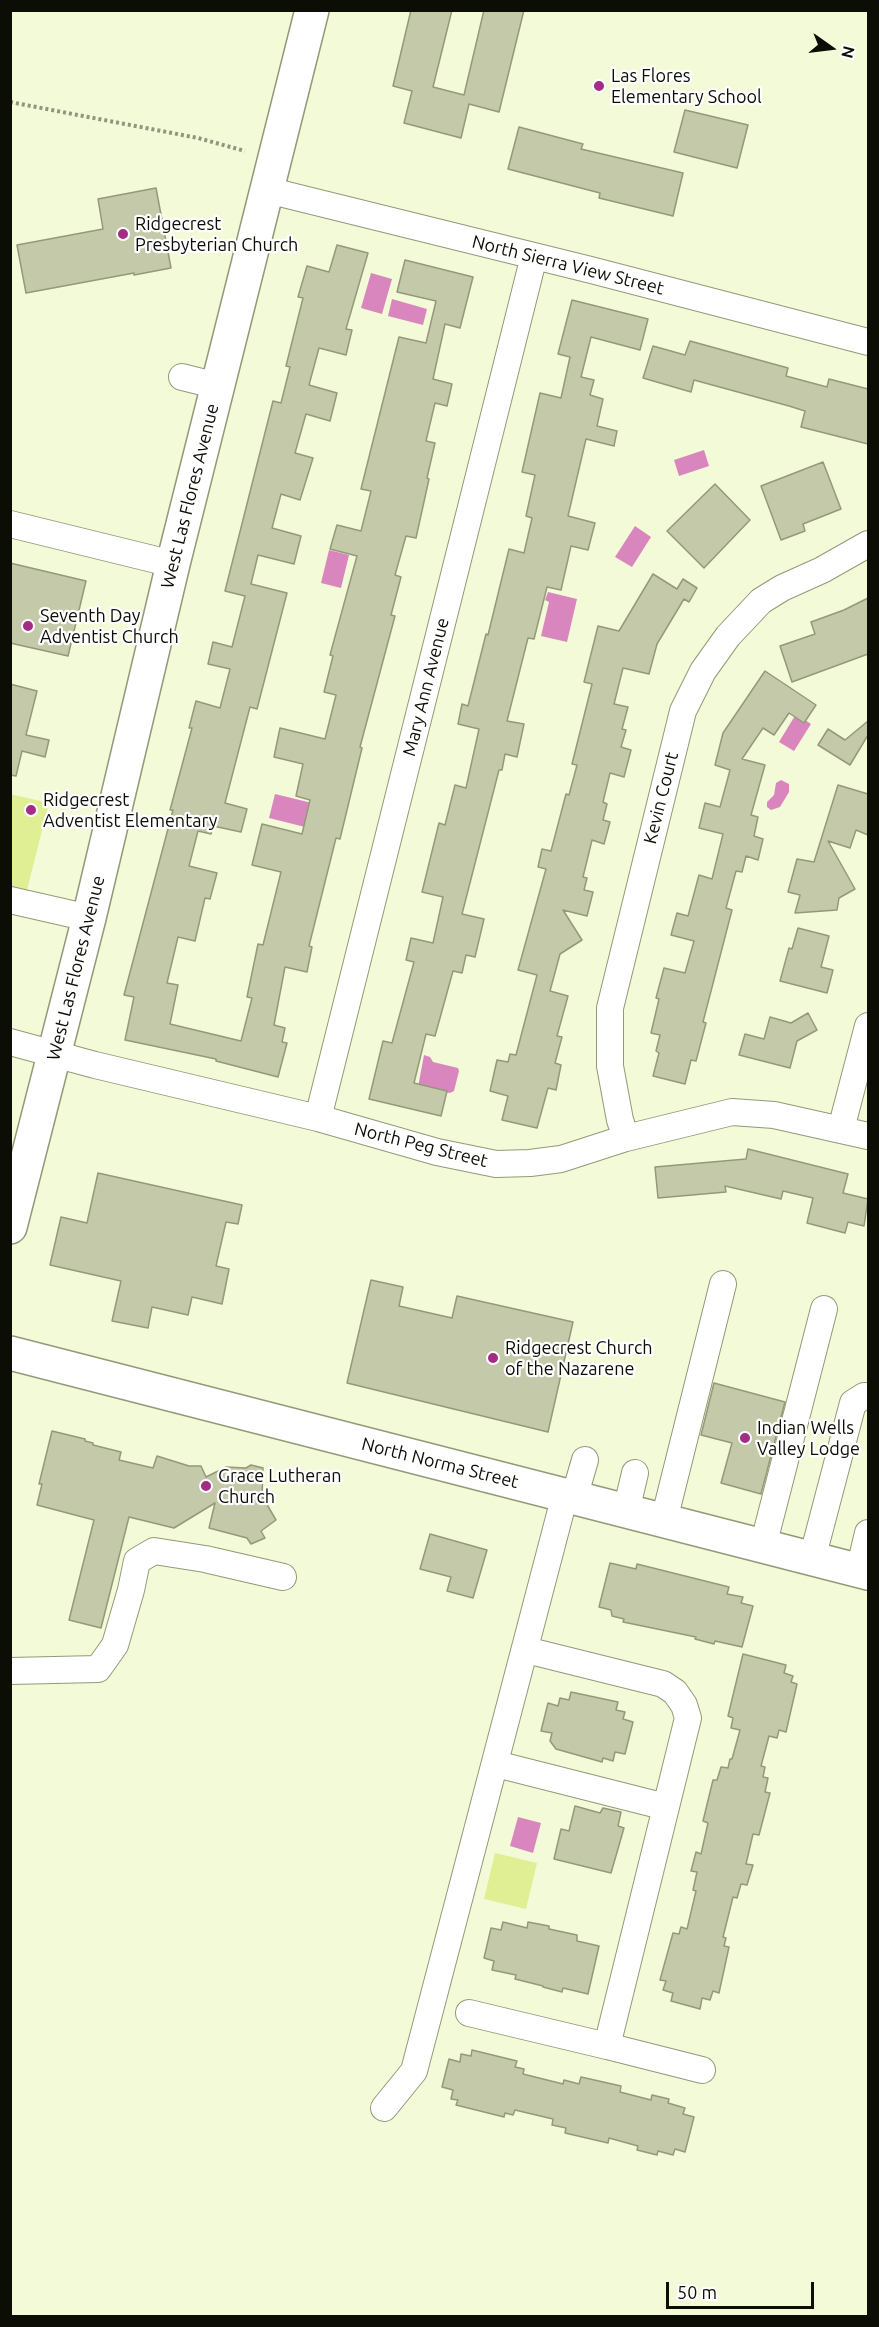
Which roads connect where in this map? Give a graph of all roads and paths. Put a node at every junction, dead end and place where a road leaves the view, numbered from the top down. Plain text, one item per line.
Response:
1 (312, 10) edge
2 (10, 102) edge
3 (245, 152) dead end
4 (267, 190) junction
5 (534, 256) junction
6 (868, 342) edge
7 (182, 377) dead end
8 (218, 386) junction
9 (10, 524) edge
10 (868, 544) edge
11 (173, 564) junction
12 (10, 900) edge
13 (89, 918) junction
14 (868, 1026) edge
15 (10, 1042) edge
16 (54, 1054) junction
17 (318, 1118) junction
18 (842, 1129) junction
19 (868, 1136) edge
20 (626, 1138) junction
21 (17, 1172) edge
22 (10, 1227) edge
23 (723, 1284) dead end
24 (824, 1310) dead end
25 (10, 1353) edge
26 (868, 1396) edge
27 (585, 1460) dead end
28 (636, 1473) dead end
29 (570, 1496) junction
30 (626, 1511) junction
31 (664, 1520) junction
32 (868, 1533) edge
33 (763, 1546) junction
34 (813, 1559) junction
35 (864, 1572) edge
36 (283, 1577) dead end
37 (525, 1650) junction
38 (10, 1671) edge
39 (496, 1764) junction
40 (666, 1807) junction
41 (469, 2013) dead end
42 (607, 2046) junction
43 (702, 2070) dead end
44 (384, 2108) dead end

1 - 4 main road, West Las Flores Avenue
2 - 3 path
4 - 5 street, North Sierra View Street
4 - 8 main road, West Las Flores Avenue
5 - 6 street, North Sierra View Street
5 - 17 street, Mary Ann Avenue
7 - 8 street
8 - 11 main road, West Las Flores Avenue
9 - 11 street
10 - 20 street, Kevin Court
11 - 13 main road, West Las Flores Avenue
12 - 13 street
13 - 16 main road, West Las Flores Avenue
14 - 18 street
15 - 16 street, North Peg Street
16 - 17 street, North Peg Street
16 - 21 main road, West Las Flores Avenue
17 - 20 street, North Peg Street
18 - 19 street, North Peg Street
18 - 20 street, North Peg Street
21 - 22 main road, West Las Flores Avenue
23 - 31 street
24 - 33 street
25 - 29 main road, North Norma Street
26 - 34 street
27 - 29 street
28 - 30 street
29 - 30 main road, North Norma Street
29 - 37 street
30 - 31 main road, North Norma Street
31 - 33 main road, North Norma Street
32 - 35 street
33 - 34 main road, North Norma Street
34 - 35 main road, North Norma Street
36 - 38 street
37 - 39 street
37 - 40 street
39 - 40 street
39 - 44 street
40 - 42 street
41 - 42 street
42 - 43 street

